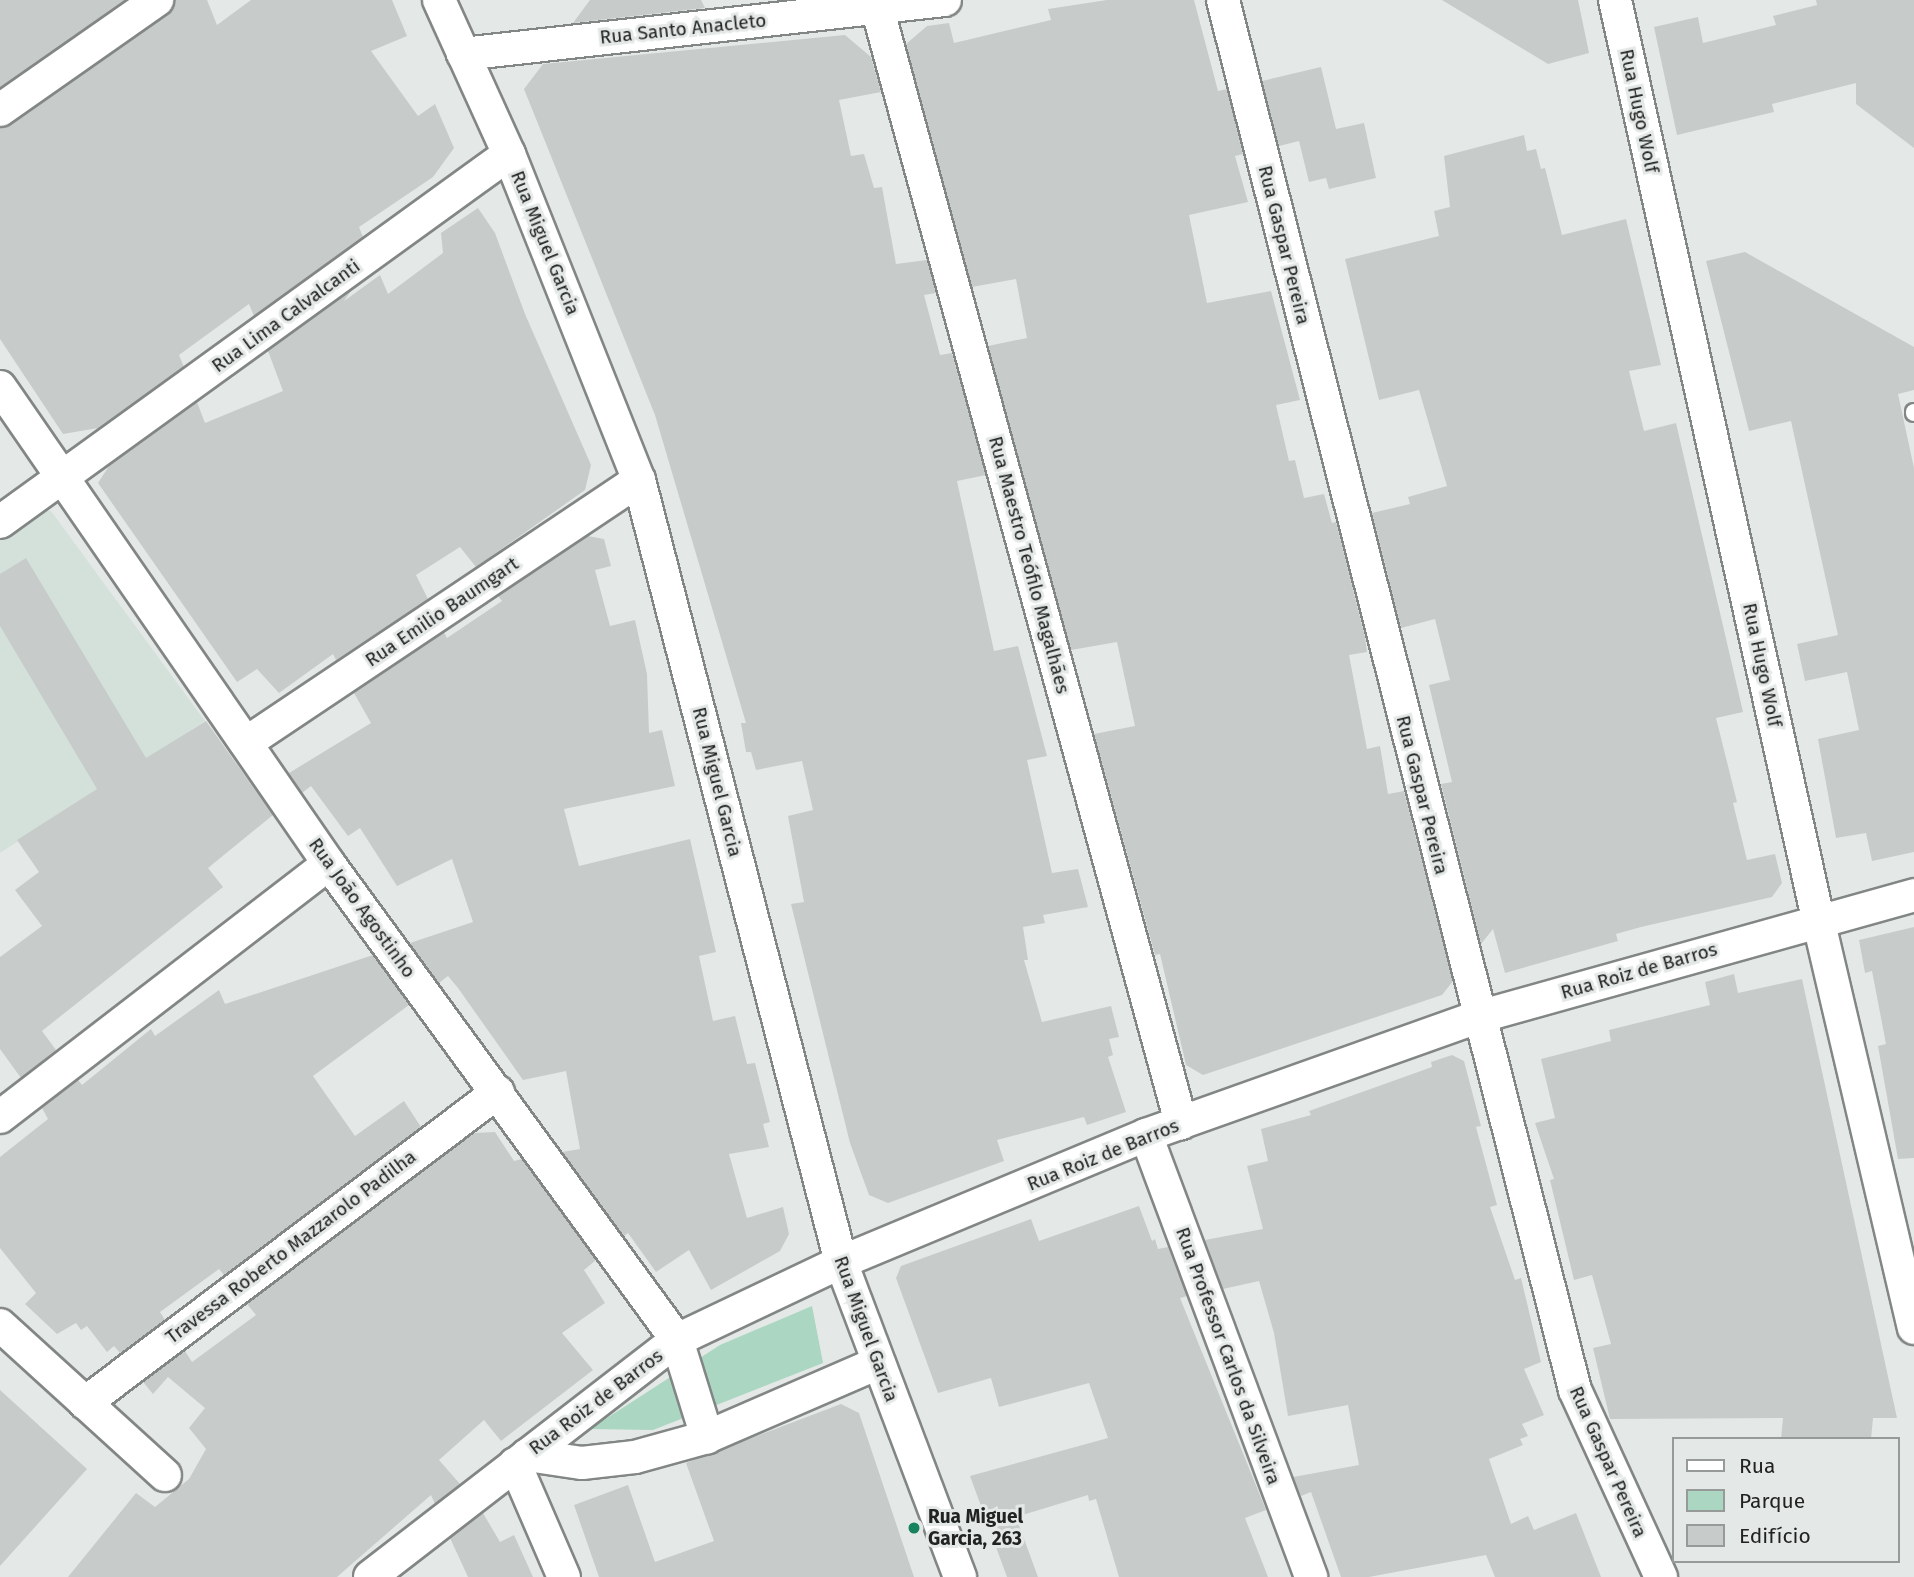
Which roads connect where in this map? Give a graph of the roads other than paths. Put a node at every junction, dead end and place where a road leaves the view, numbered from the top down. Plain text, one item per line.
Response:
1 (157, 0) edge
2 (439, 0) edge
3 (945, 0) edge
4 (1223, 0) edge
5 (1615, 0) edge
6 (877, 7) junction
7 (463, 54) junction
8 (0, 110) edge
9 (509, 154) junction
10 (0, 387) edge
11 (63, 479) junction
12 (639, 480) junction
13 (0, 522) edge
14 (246, 743) junction
15 (329, 864) junction
16 (1914, 895) edge
17 (1818, 919) junction
18 (1478, 1017) junction
19 (498, 1092) junction
20 (0, 1117) edge
21 (1181, 1123) junction
22 (1146, 1135) junction
23 (841, 1262) junction
24 (0, 1325) edge
25 (1914, 1328) edge
26 (677, 1340) junction
27 (878, 1363) junction
28 (85, 1403) junction
29 (707, 1437) junction
30 (521, 1459) junction
31 (165, 1475) dead end
32 (370, 1577) edge
33 (564, 1577) edge
34 (960, 1577) edge
35 (1311, 1577) edge
36 (1661, 1577) edge

1 - 8 street
2 - 7 street, Rua Miguel Garcia
3 - 6 street, Rua Santo Anacleto
4 - 18 street, Rua Gaspar Pereira
5 - 17 street, Rua Hugo Wolf
6 - 7 street, Rua Santo Anacleto
6 - 21 street, Rua Maestro Teófilo Magalhães
7 - 9 street, Rua Miguel Garcia
9 - 11 street, Rua Lima Calvalcanti
9 - 12 street, Rua Miguel Garcia
10 - 11 street, Rua João Agostinho
11 - 13 street, Rua Lima Calvalcanti
11 - 14 street, Rua João Agostinho
12 - 14 street, Rua Emilio Baumgart
12 - 23 street, Rua Miguel Garcia
14 - 15 street, Rua João Agostinho
15 - 19 street, Rua João Agostinho
15 - 20 street
16 - 17 street, Rua Roiz de Barros
17 - 18 street, Rua Roiz de Barros
17 - 25 street, Rua Hugo Wolf
18 - 21 street, Rua Roiz de Barros
18 - 36 street, Rua Gaspar Pereira
19 - 26 street, Rua João Agostinho
19 - 28 street, Travessa Roberto Mazzarolo Padilha
21 - 22 street, Rua Roiz de Barros
22 - 23 street, Rua Roiz de Barros
22 - 35 street, Rua Professor Carlos da Silveira
23 - 26 street, Rua Roiz de Barros
23 - 27 street, Rua Miguel Garcia
24 - 28 street
26 - 29 street, Rua João Agostinho
26 - 30 street, Rua Roiz de Barros
27 - 29 street
27 - 34 street, Rua Miguel Garcia
28 - 31 street
29 - 30 street
30 - 32 street, Rua Roiz de Barros
30 - 33 street

